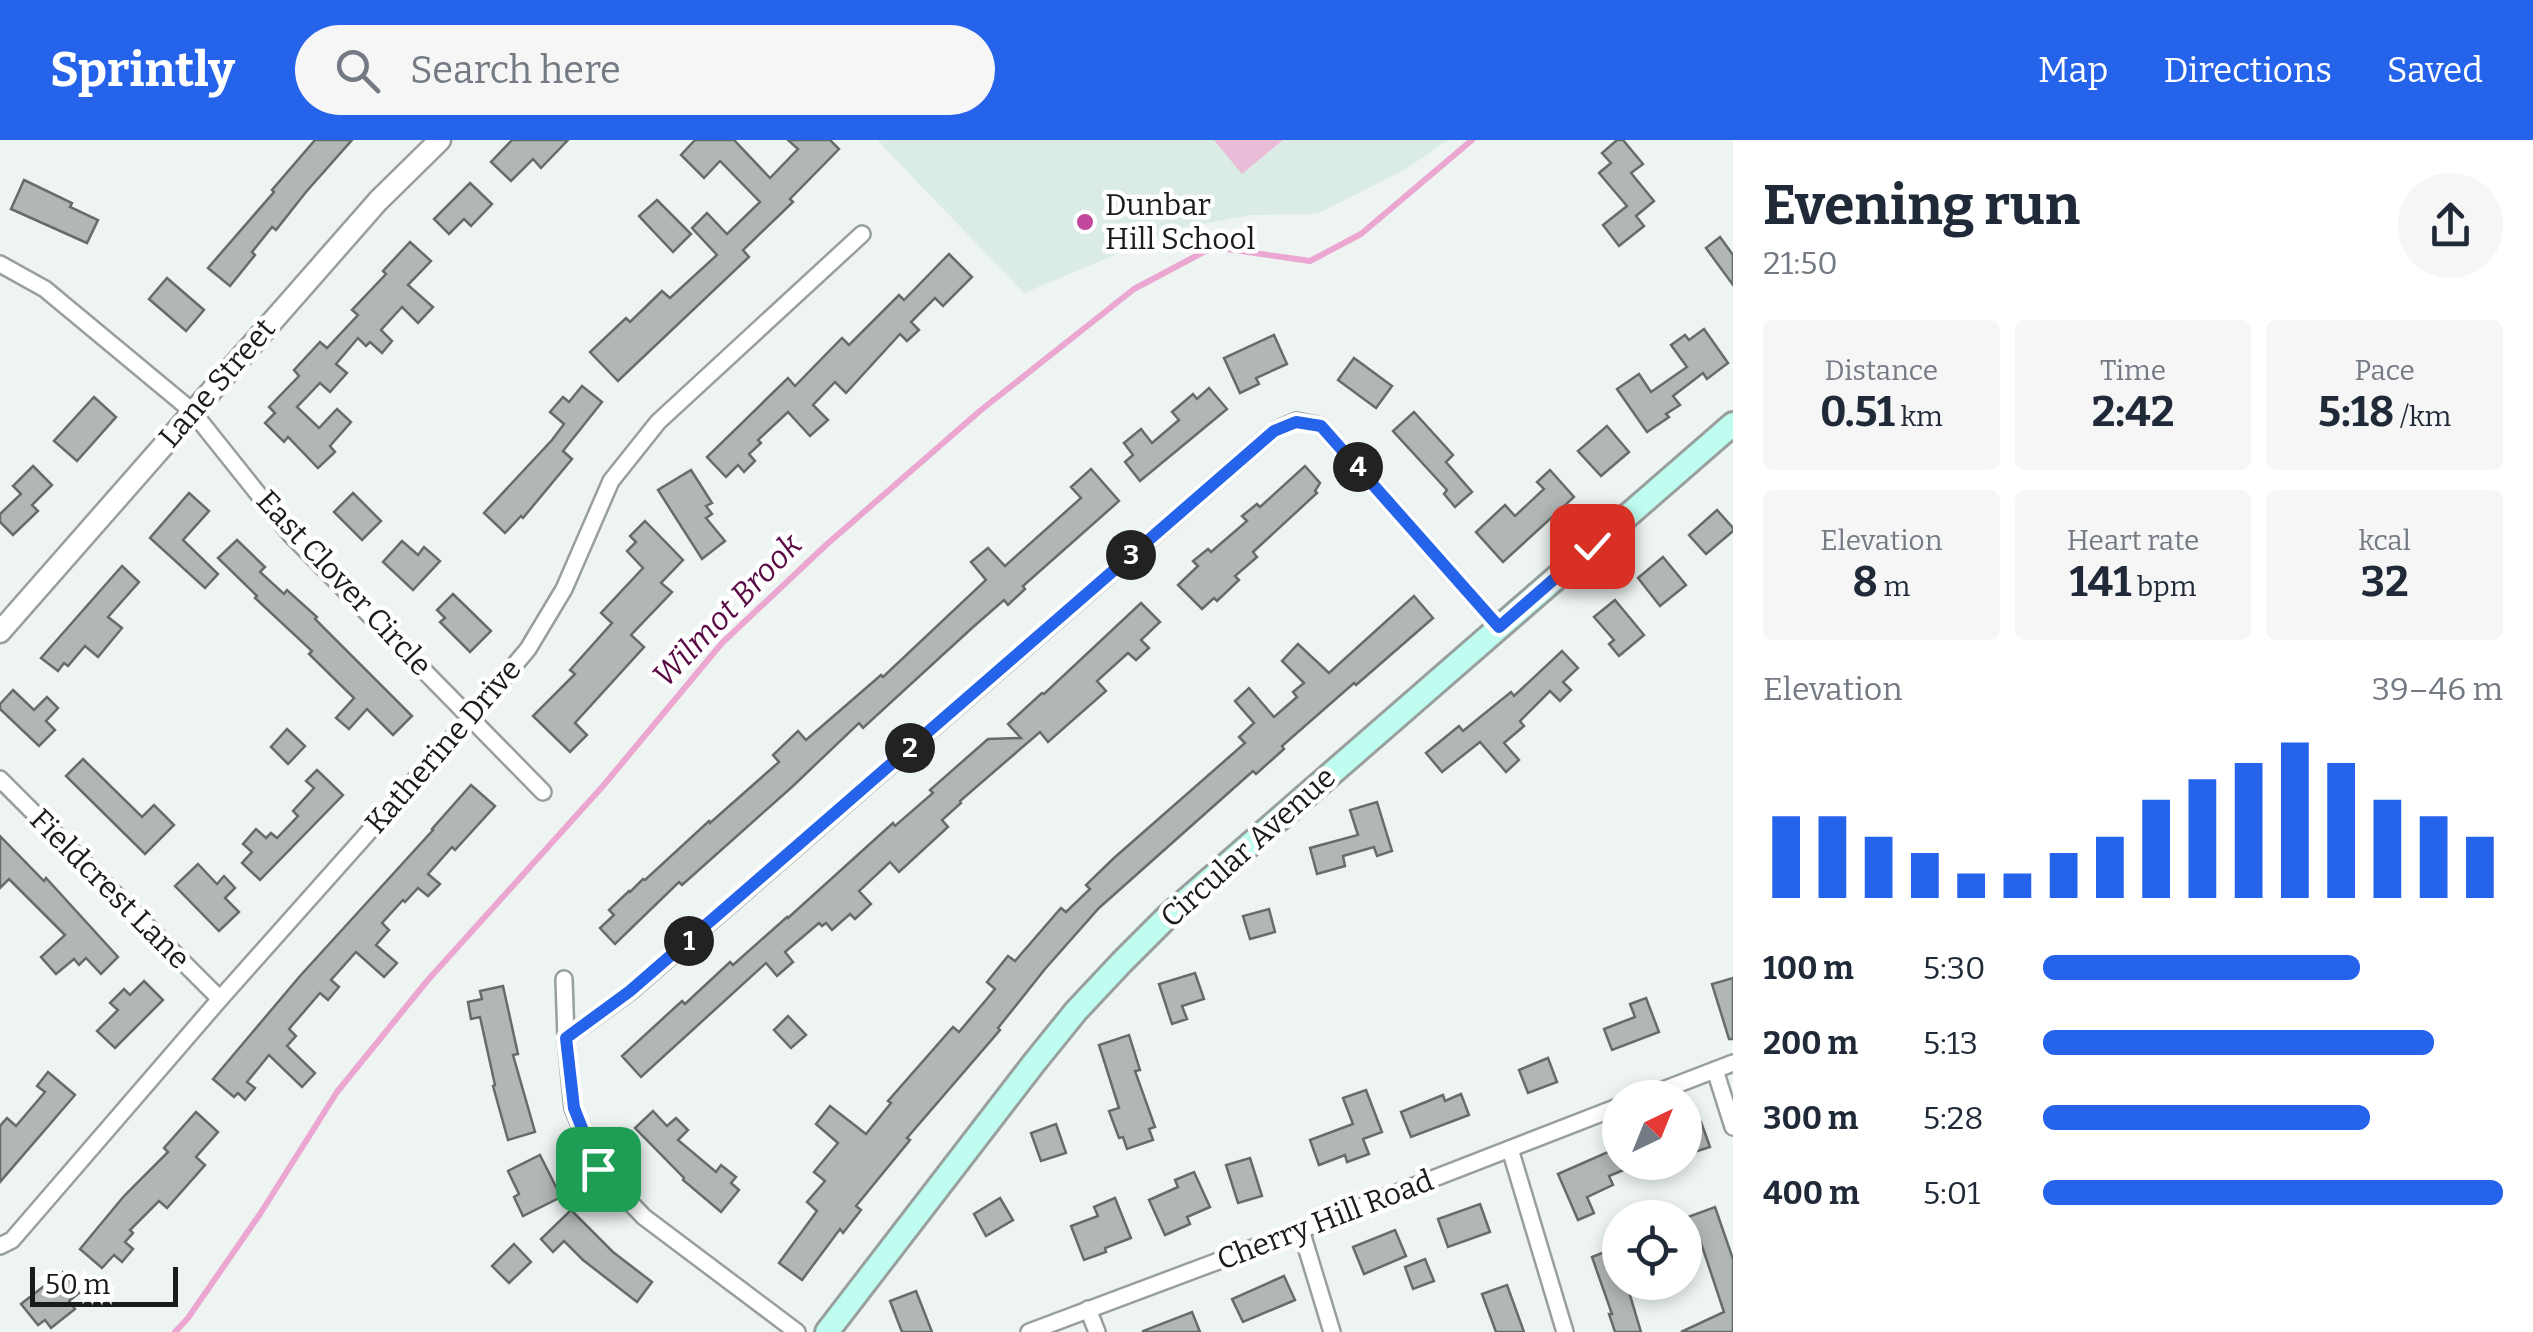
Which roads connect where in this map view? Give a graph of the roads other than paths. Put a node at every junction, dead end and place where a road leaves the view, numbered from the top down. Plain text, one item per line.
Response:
1 (440, 140) edge
2 (862, 234) dead end
3 (0, 264) edge
4 (192, 411) junction
5 (1733, 424) edge
6 (1499, 627) junction
7 (0, 632) edge
8 (471, 717) junction
9 (0, 779) edge
10 (543, 792) dead end
11 (564, 979) dead end
12 (220, 999) junction
13 (566, 1038) junction
14 (1733, 1062) edge
15 (1714, 1070) junction
16 (1688, 1080) edge
17 (1602, 1113) edge
18 (1733, 1127) edge
19 (1510, 1149) junction
20 (1301, 1230) junction
21 (0, 1246) edge
22 (1088, 1310) junction
23 (797, 1332) edge
24 (827, 1332) edge
25 (1028, 1332) edge
26 (1097, 1332) edge
27 (1332, 1332) edge
28 (1565, 1332) edge

1 - 4 street, Lane Street
2 - 8 street, Katherine Drive
3 - 4 street, East Clover Circle
4 - 7 street, Lane Street
4 - 8 street, East Clover Circle
5 - 6 main road, Circular Avenue
6 - 13 street
6 - 24 main road, Circular Avenue
8 - 10 street, East Clover Circle
8 - 12 street, Katherine Drive
9 - 12 street, Fieldcrest Lane
11 - 13 street
12 - 21 street, Katherine Drive
13 - 23 street
14 - 15 street
15 - 16 street
15 - 18 street
17 - 19 street, Cherry Hill Road
19 - 20 street, Cherry Hill Road
19 - 28 street
20 - 22 street, Cherry Hill Road
20 - 27 street
22 - 25 street, Cherry Hill Road
22 - 26 street

